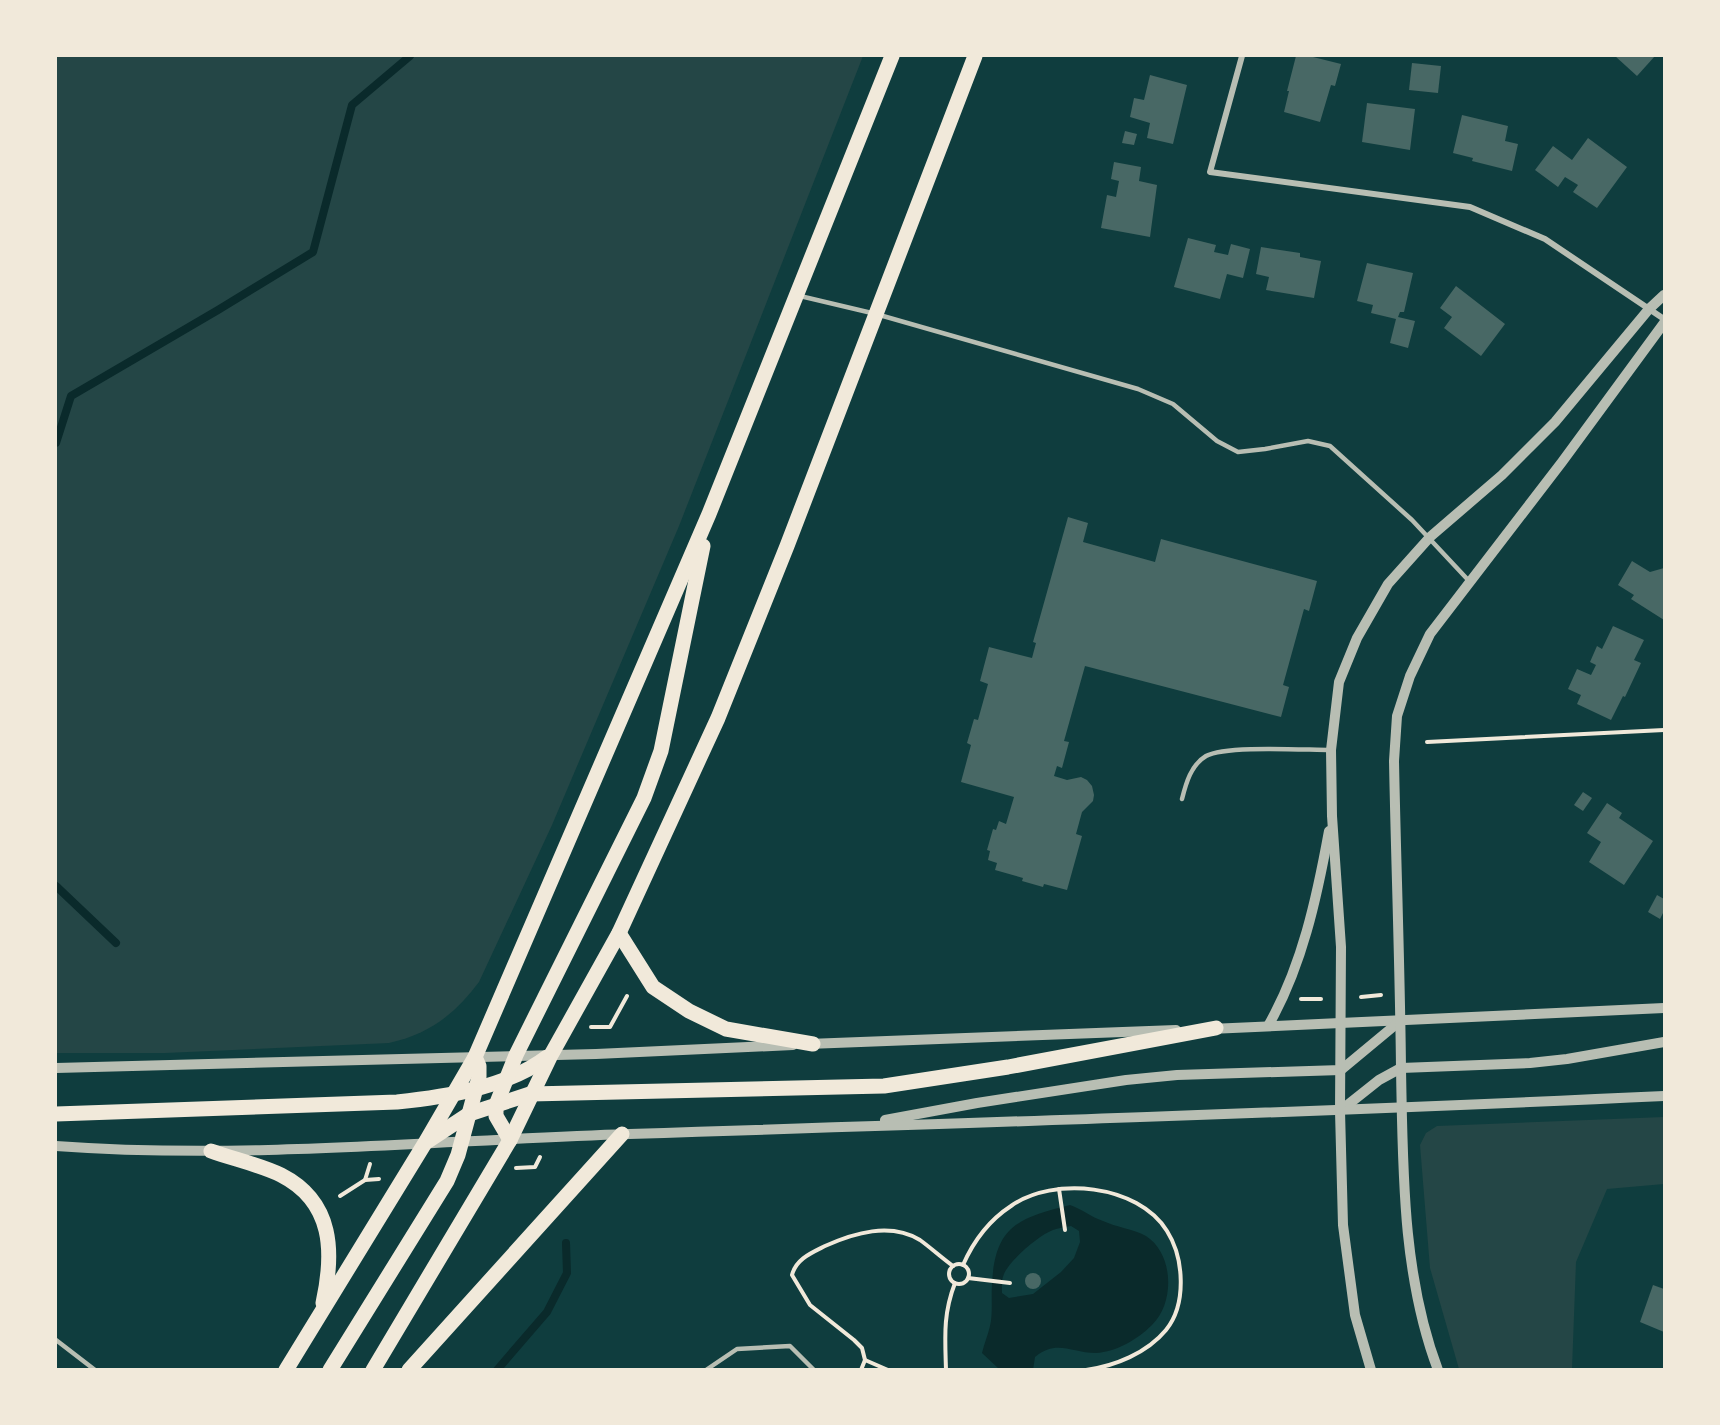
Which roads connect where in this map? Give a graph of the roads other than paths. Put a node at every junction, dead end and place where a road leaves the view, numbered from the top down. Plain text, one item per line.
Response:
1 (892, 56) edge
2 (975, 56) edge
3 (1242, 56) edge
4 (1665, 294) edge
5 (796, 295) junction
6 (1649, 309) junction
7 (876, 314) junction
8 (1665, 321) edge
9 (710, 514) junction
10 (1430, 537) junction
11 (1470, 582) junction
12 (1331, 750) junction
13 (1182, 799) dead end
14 (1332, 816) junction
15 (619, 933) junction
16 (1665, 1008) edge
17 (1400, 1021) junction
18 (1342, 1023) junction
19 (1268, 1026) junction
20 (1216, 1028) junction
21 (1665, 1042) edge
22 (813, 1044) junction
23 (516, 1055) junction
24 (551, 1055) junction
25 (475, 1057) junction
26 (56, 1068) edge
27 (1401, 1068) junction
28 (1341, 1070) junction
29 (506, 1080) junction
30 (477, 1087) junction
31 (454, 1093) junction
32 (530, 1095) junction
33 (1665, 1096) edge
34 (496, 1105) junction
35 (1402, 1108) junction
36 (1340, 1111) junction
37 (56, 1114) edge
38 (469, 1114) junction
39 (848, 1127) junction
40 (622, 1134) junction
41 (463, 1140) junction
42 (510, 1140) junction
43 (425, 1143) junction
44 (56, 1146) edge
45 (211, 1151) junction
46 (321, 1314) junction
47 (56, 1340) edge
48 (95, 1370) edge
49 (286, 1370) edge
50 (330, 1370) edge
51 (373, 1370) edge
52 (410, 1370) edge
53 (706, 1370) edge
54 (814, 1370) edge
55 (1371, 1370) edge
56 (1438, 1370) edge

1 - 5 main road
2 - 7 main road
3 - 6 street
4 - 6 street
5 - 7 lane
5 - 9 main road
6 - 8 street
6 - 10 street
7 - 10 lane
7 - 15 main road
8 - 11 street
9 - 23 main road
9 - 25 main road
10 - 11 lane
10 - 12 street
11 - 17 street
12 - 13 lane
12 - 14 street
14 - 18 street
14 - 19 street
15 - 22 main road
15 - 24 main road
16 - 17 street
17 - 18 street
17 - 27 street
17 - 28 street
18 - 19 street
18 - 28 street
19 - 20 street
20 - 22 street
20 - 32 main road
21 - 27 street
22 - 24 street
23 - 24 street
23 - 25 street
23 - 29 main road
24 - 29 main road
24 - 32 main road
25 - 26 street
25 - 30 main road
25 - 31 main road
27 - 35 street
27 - 36 street
28 - 36 street
28 - 39 street
29 - 30 main road
29 - 34 main road
30 - 31 main road
30 - 38 main road
31 - 37 main road
31 - 43 main road
32 - 34 main road
32 - 42 main road
33 - 35 street
34 - 38 main road
34 - 42 main road
35 - 36 street
35 - 56 street
36 - 39 street
36 - 55 street
38 - 41 main road
38 - 43 main road
39 - 40 street
40 - 42 street
40 - 52 main road
41 - 42 street
41 - 43 street
41 - 50 main road
42 - 51 main road
43 - 45 street
43 - 46 main road
44 - 45 street
45 - 46 main road
46 - 49 main road
47 - 48 lane
53 - 54 lane

